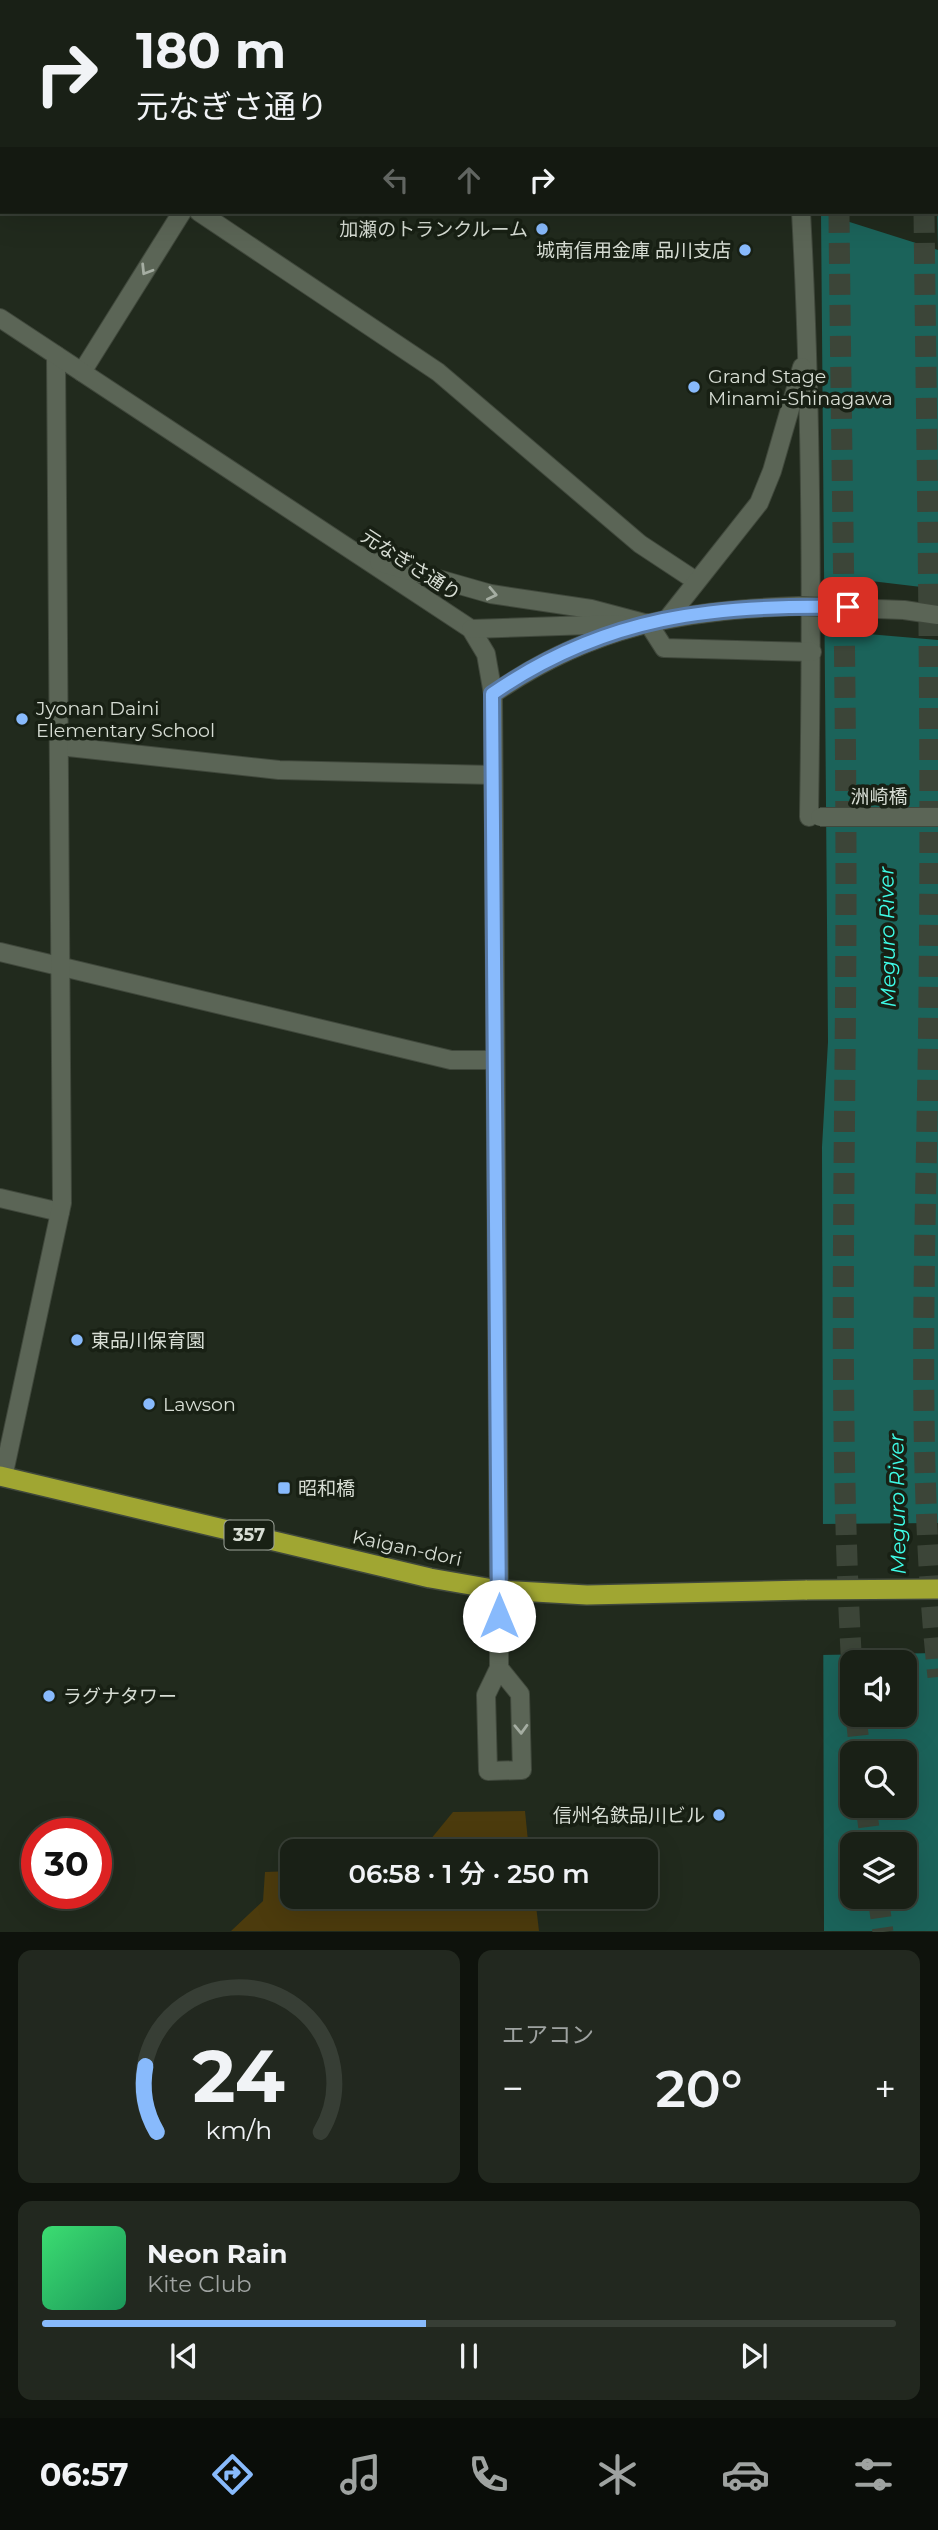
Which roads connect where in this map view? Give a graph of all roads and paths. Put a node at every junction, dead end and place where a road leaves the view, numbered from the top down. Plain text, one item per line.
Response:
1 (181, 214) edge
2 (203, 214) edge
3 (801, 214) edge
4 (0, 318) edge
5 (808, 346) junction
6 (56, 355) junction
7 (82, 372) junction
8 (356, 554) junction
9 (696, 581) junction
10 (938, 615) edge
11 (668, 618) junction
12 (648, 623) junction
13 (471, 629) junction
14 (812, 652) junction
15 (492, 694) junction
16 (59, 746) junction
17 (493, 775) junction
18 (938, 817) edge
19 (0, 952) edge
20 (60, 966) junction
21 (495, 1060) junction
22 (0, 1198) edge
23 (61, 1212) junction
24 (2, 1476) edge
25 (938, 1589) edge
26 (499, 1590) junction
27 (499, 1668) junction

1 -> 7 street
2 - 9 street
3 - 5 street
4 - 6 street, 元なぎさ通り
5 - 9 street
5 - 14 street
6 - 7 street, 元なぎさ通り
6 - 16 street
7 - 8 street, 元なぎさ通り
8 -> 12 street
8 - 13 street, 元なぎさ通り
9 - 11 street
10 - 11 street, bridge
11 - 12 street
12 - 13 street
12 - 14 street
12 - 15 street
13 - 15 street, 元なぎさ通り
14 - 18 street, 洲崎橋, bridge
15 - 17 street, 元なぎさ通り
16 - 17 street
16 - 20 street
17 - 21 street, 元なぎさ通り
19 - 20 street
20 - 21 street
20 - 23 street
21 - 26 street, 元なぎさ通り
22 - 23 street
23 - 24 street
24 - 26 highway, Kaigan-dori / 357
25 - 26 highway, Kaigan-dori / 357, bridge
26 - 27 street, 元なぎさ通り
27 -> 27 street

